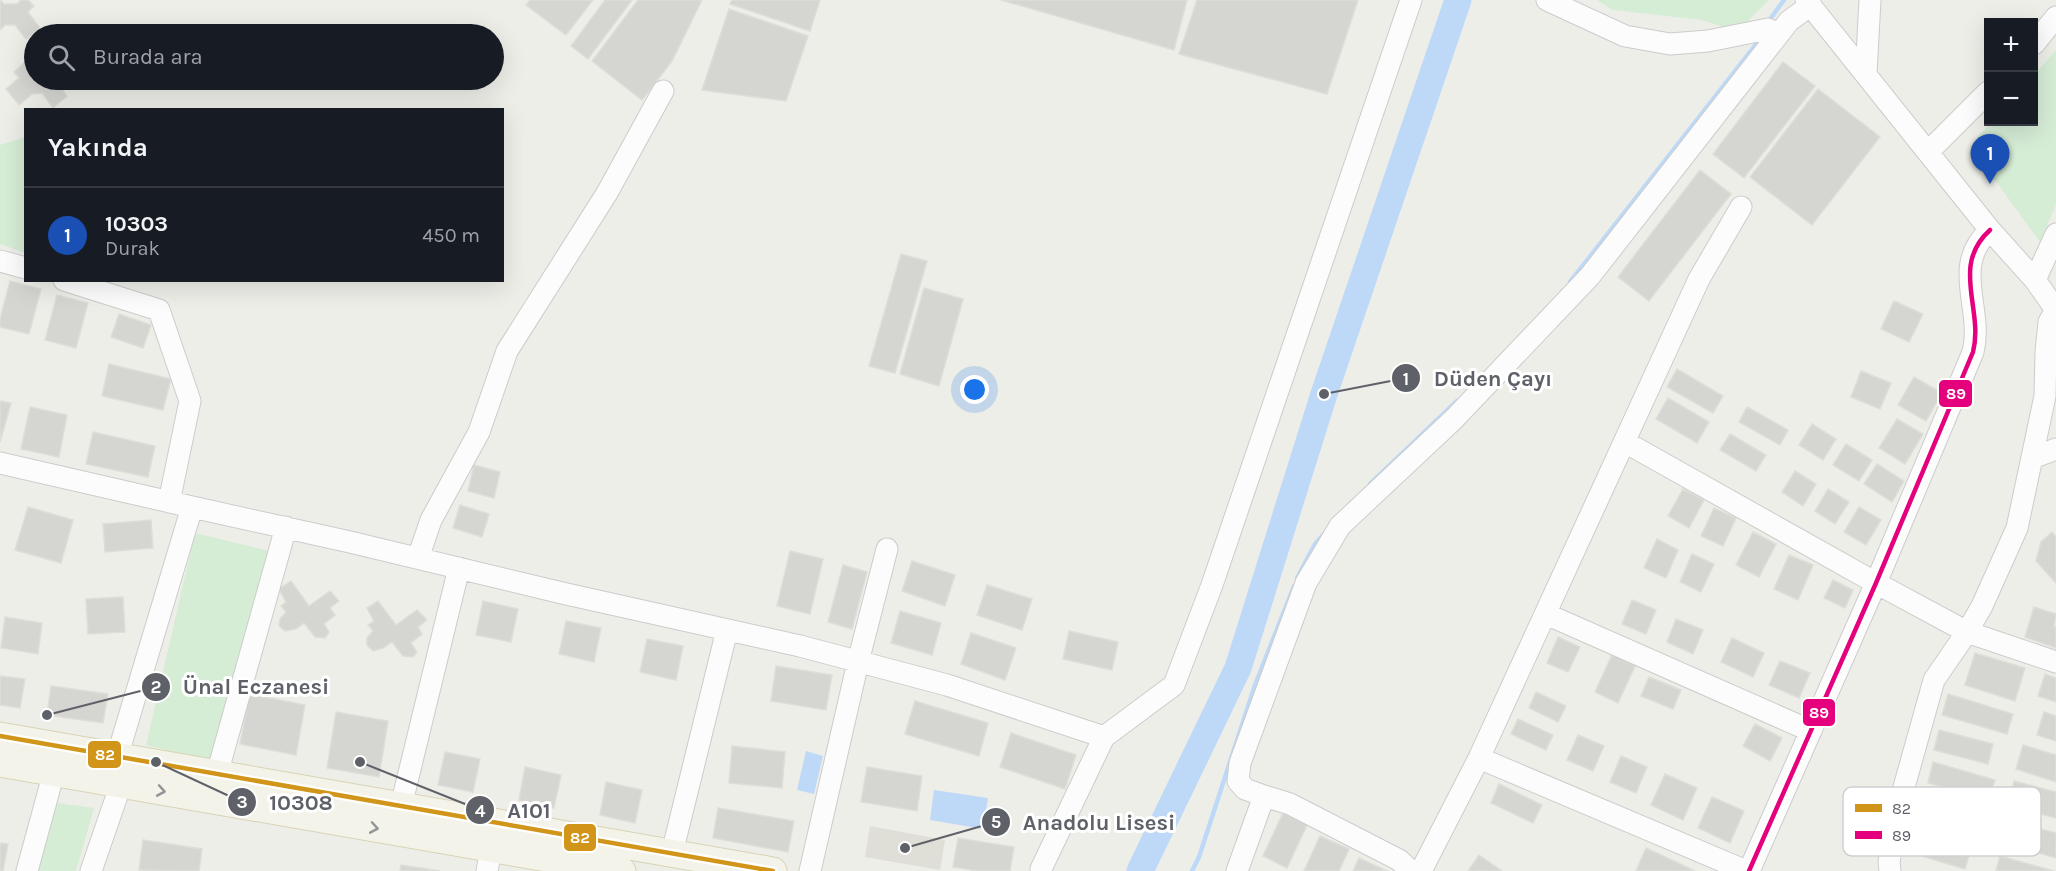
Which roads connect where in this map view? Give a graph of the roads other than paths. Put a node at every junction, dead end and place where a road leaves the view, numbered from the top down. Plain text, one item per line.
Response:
1 (1411, 0) edge
2 (1547, 0) edge
3 (1870, 0) edge
4 (1808, 2) edge
5 (2056, 17) edge
6 (1767, 32) junction
7 (2038, 39) edge
8 (1866, 74) junction
9 (663, 91) dead end
10 (1984, 97) edge
11 (1928, 152) junction
12 (1741, 207) dead end
13 (1990, 230) junction
14 (2056, 234) edge
15 (0, 261) edge
16 (24, 267) edge
17 (2035, 280) junction
18 (70, 282) edge
19 (2056, 310) edge
20 (1624, 442) junction
21 (2056, 449) edge
22 (2032, 458) junction
23 (0, 463) edge
24 (169, 502) junction
25 (192, 507) junction
26 (286, 527) junction
27 (887, 549) dead end
28 (418, 558) junction
29 (459, 568) junction
30 (1876, 583) junction
31 (1546, 614) junction
32 (727, 630) junction
33 (1967, 632) junction
34 (858, 662) junction
35 (2056, 662) edge
36 (1811, 732) junction
37 (0, 736) edge
38 (1104, 737) junction
39 (117, 757) junction
40 (1479, 758) junction
41 (0, 763) edge
42 (54, 772) junction
43 (217, 774) junction
44 (121, 784) junction
45 (1904, 787) edge
46 (1264, 796) junction
47 (401, 806) junction
48 (492, 847) edge
49 (672, 853) junction
50 (1890, 856) edge
51 (1041, 870) edge
52 (27, 871) edge
53 (91, 871) edge
54 (622, 871) edge
55 (773, 871) edge
56 (810, 871) edge
57 (1236, 871) edge
58 (1411, 871) edge
59 (1421, 871) edge
60 (1748, 871) edge
61 (1890, 871) edge

1 - 38 street
2 - 6 street
3 - 8 street
4 - 6 street
4 - 8 street
5 - 7 street
6 - 46 street
8 - 11 street
9 - 28 street
10 - 11 street
11 - 13 street
12 - 20 street
13 - 17 street
13 - 30 street
14 - 17 street
15 - 16 street
17 - 19 street
18 - 24 street
19 - 22 street
20 - 30 street
20 - 31 street
21 - 22 street
22 - 33 street
23 - 24 street
24 - 25 street
25 - 26 street
25 - 39 street
26 - 28 street
26 - 43 street
27 - 34 street
28 - 29 street
29 - 32 street
29 - 47 street
30 - 33 street
30 - 36 street
31 - 36 street
31 - 40 street
32 - 34 street
32 - 49 street
33 - 35 street
33 - 45 street
34 - 38 street
34 - 56 street
36 - 60 street
37 - 39 main road
38 - 51 street
39 - 43 main road
40 - 59 street
40 - 60 street
41 - 42 main road
42 - 44 main road
42 - 52 street
43 - 47 main road
44 -> 48 main road
44 - 53 street
46 - 57 street
46 - 58 street
47 - 48 main road
48 - 49 main road
48 - 54 main road
49 - 55 main road
50 - 61 street

